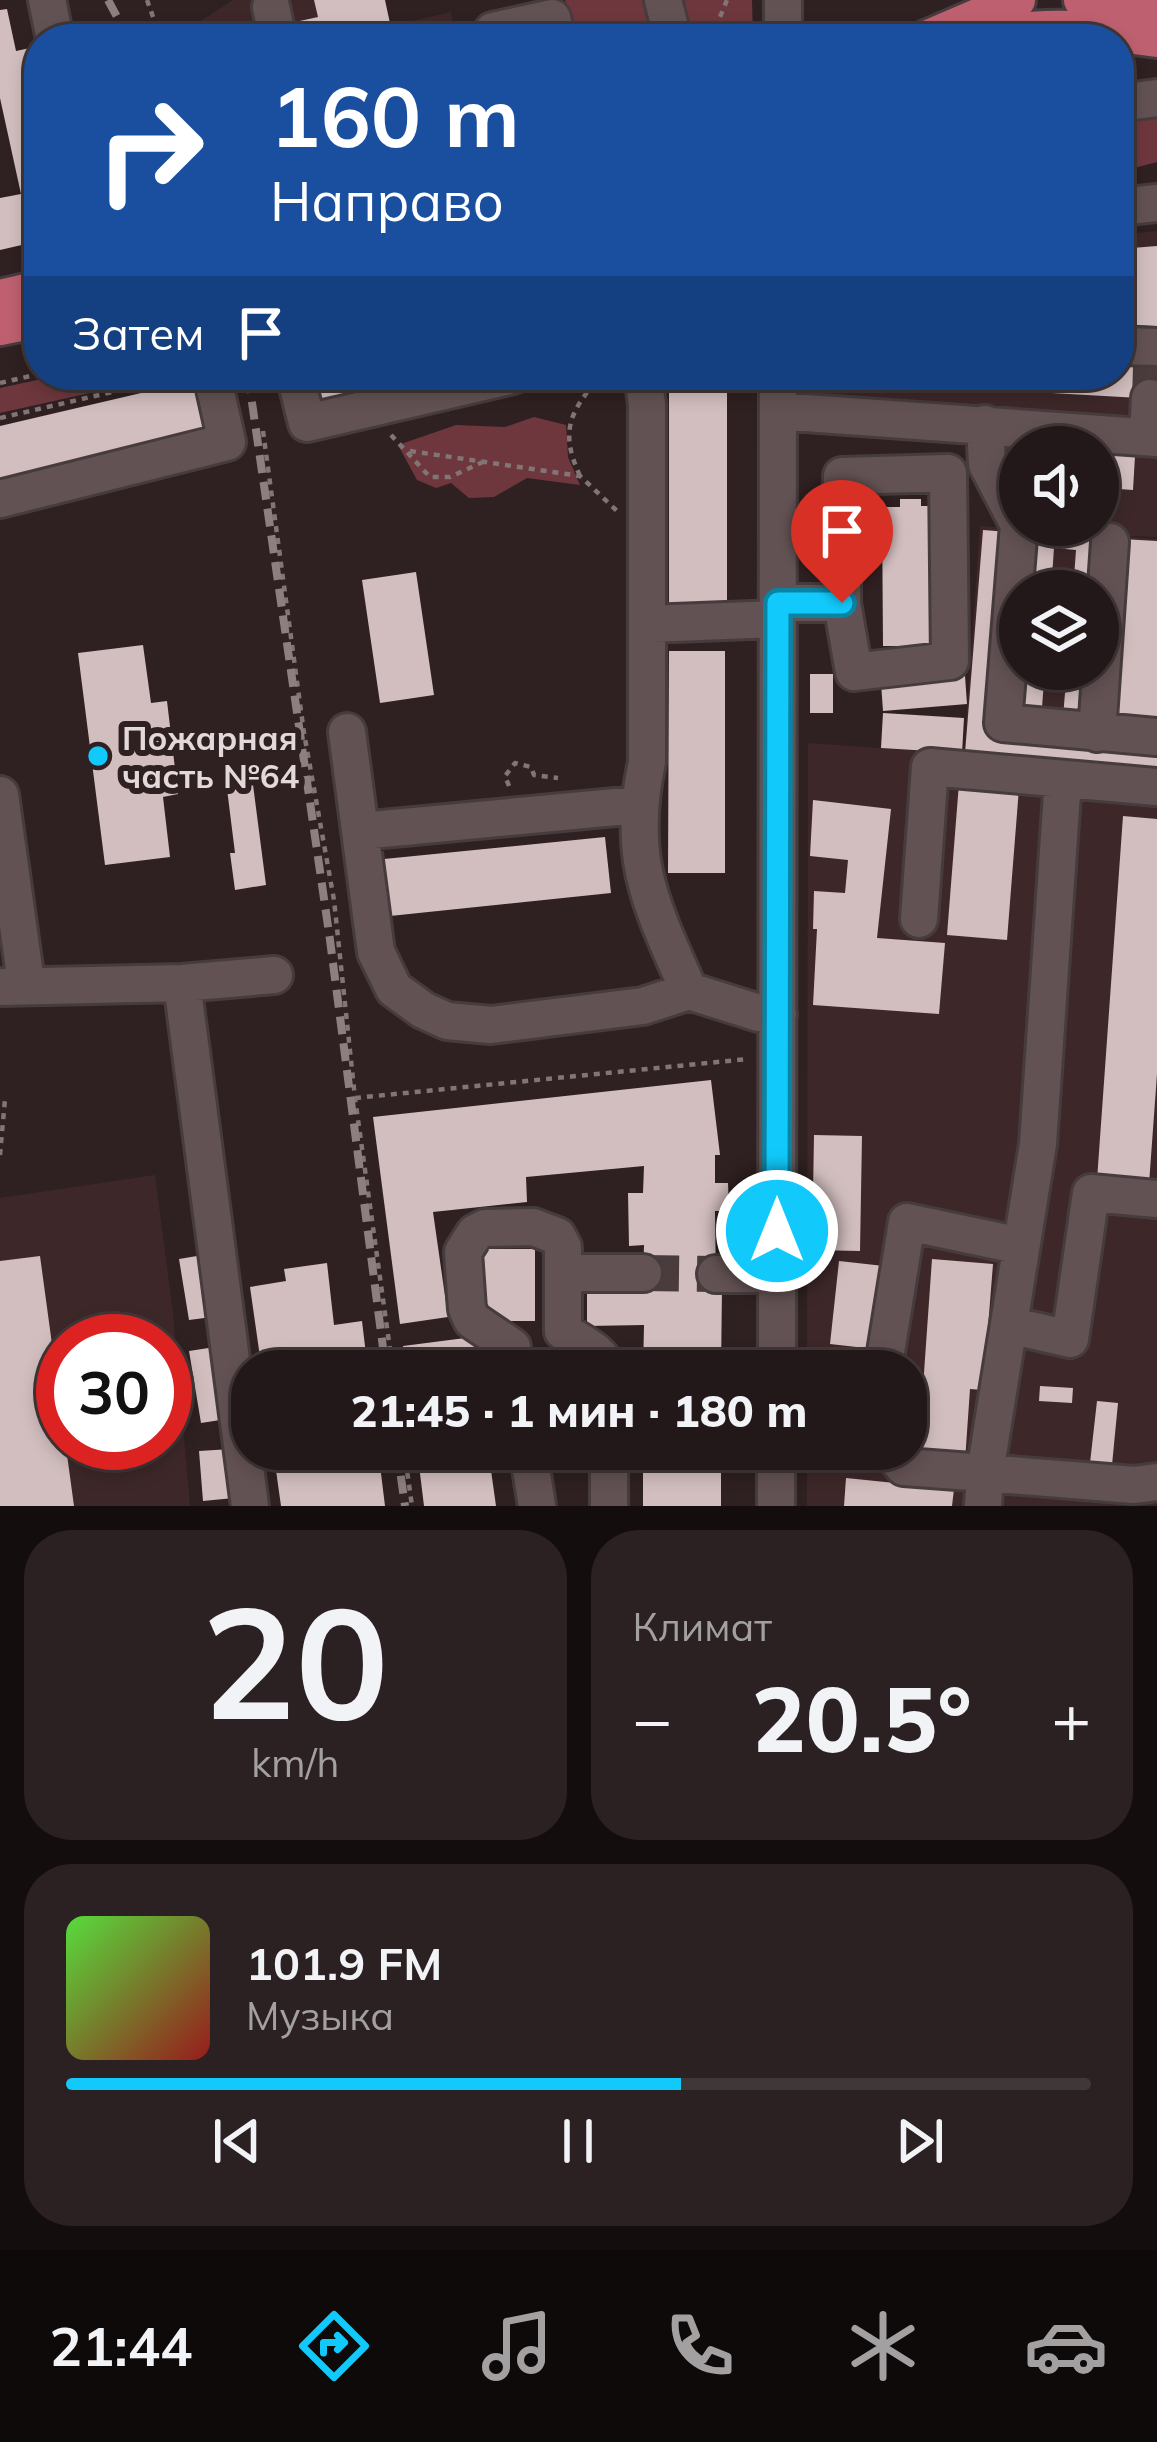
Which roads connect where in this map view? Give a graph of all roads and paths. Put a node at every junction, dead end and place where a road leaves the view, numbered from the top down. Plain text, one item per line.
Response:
1 (1017, 0) edge
2 (1082, 0) edge
3 (1157, 7) edge
4 (525, 24) edge
5 (553, 24) edge
6 (961, 24) edge
7 (1146, 361) edge
8 (120, 390) edge
9 (215, 390) edge
10 (299, 390) edge
11 (449, 390) edge
12 (588, 390) edge
13 (644, 390) edge
14 (778, 393) edge
15 (364, 410) junction
16 (0, 418) edge
17 (985, 424) junction
18 (1153, 437) edge
19 (227, 442) junction
20 (410, 452) junction
21 (483, 462) junction
22 (580, 476) junction
23 (0, 499) edge
24 (647, 539) junction
25 (1110, 546) edge
26 (842, 603) junction
27 (778, 611) junction
28 (648, 624) junction
29 (347, 732) dead end
30 (1097, 733) junction
31 (1157, 737) edge
32 (1063, 778) junction
33 (533, 783) dead end
34 (1157, 787) edge
35 (520, 791) dead end
36 (0, 795) edge
37 (637, 805) junction
38 (361, 831) junction
39 (7, 884) edge
40 (919, 919) dead end
41 (274, 975) dead end
42 (182, 983) junction
43 (13, 985) edge
44 (689, 991) junction
45 (778, 1014) junction
46 (778, 1055) junction
47 (355, 1098) junction
48 (5, 1099) dead end
49 (0, 1155) edge
50 (1157, 1199) edge
51 (1021, 1246) junction
52 (643, 1273) tunnel mouth
53 (563, 1274) junction
54 (716, 1274) tunnel mouth
55 (777, 1274) junction
56 (1009, 1325) junction
57 (563, 1331) junction
58 (390, 1350) edge
59 (504, 1350) edge
60 (523, 1350) edge
61 (592, 1350) edge
62 (777, 1350) edge
63 (886, 1350) edge
64 (407, 1470) edge
65 (532, 1470) edge
66 (609, 1470) edge
67 (776, 1470) edge
68 (915, 1470) edge
69 (1157, 1482) edge
70 (984, 1489) edge
71 (1110, 1495) edge
72 (250, 1506) edge
73 (412, 1506) edge
74 (538, 1506) edge
75 (609, 1506) edge
76 (776, 1506) edge

1 - 6 main road
2 - 3 main road
4 - 5 street
7 - 18 street
8 - 16 path
9 - 19 street
10 - 15 street
11 - 15 street
12 - 22 path
13 - 24 street
14 - 17 street
14 - 27 street
15 - 20 path
17 - 18 street
17 - 30 street
19 - 23 street
19 - 47 path
20 - 21 path
20 - 21 path
21 - 22 path
22 - 24 path
24 - 28 street
25 - 30 street
26 - 26 street
26 - 27 street
27 - 28 street
27 - 45 street
28 - 37 street
29 - 38 street
30 - 31 street
32 - 34 street
32 - 40 street
32 - 51 street
33 - 35 path
36 - 39 street
37 - 38 street
37 - 44 street
38 - 44 street
39 - 43 street
41 - 42 street
42 - 43 street
42 - 72 street
44 - 45 street
45 - 46 street
46 - 47 path
46 - 55 street
47 - 58 path
48 - 49 path
50 - 56 street
51 - 56 street
51 - 63 street
52 - 53 street
53 - 57 street
53 - 59 street
54 - 55 street
55 - 62 street
56 - 70 street
57 - 60 street
57 - 61 street
64 - 73 path
65 - 74 street
66 - 75 street
67 - 76 street
68 - 70 street
69 - 71 street
70 - 71 street

